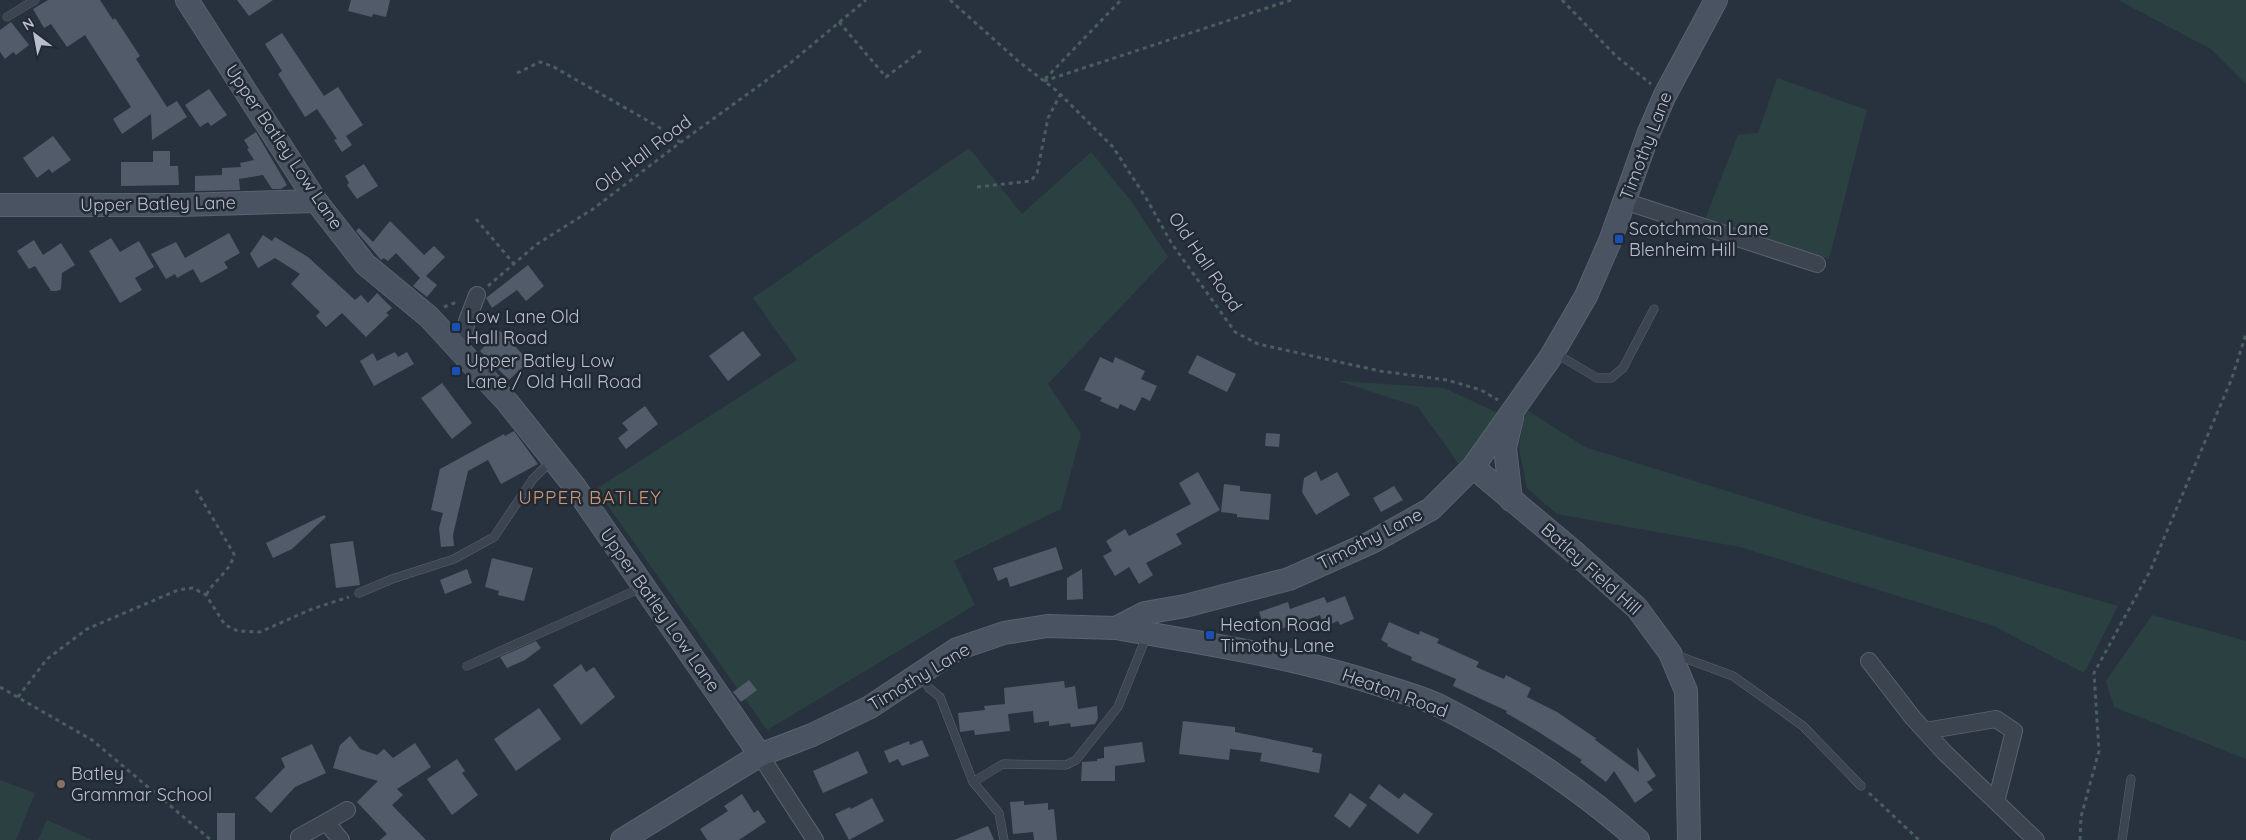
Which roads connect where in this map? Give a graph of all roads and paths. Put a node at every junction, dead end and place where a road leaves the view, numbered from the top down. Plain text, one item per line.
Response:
1 (35, 0) edge
2 (187, 0) edge
3 (866, 0) edge
4 (950, 0) edge
5 (1120, 0) edge
6 (1291, 0) edge
7 (1562, 0) edge
8 (1716, 0) edge
9 (7, 17) dead end
10 (839, 22) junction
11 (922, 50) dead end
12 (516, 73) dead end
13 (1044, 81) junction
14 (1060, 94) junction
15 (1665, 95) junction
16 (680, 142) junction
17 (977, 187) dead end
18 (316, 200) junction
19 (1624, 201) junction
20 (0, 205) edge
21 (476, 219) dead end
22 (514, 264) junction
23 (1817, 264) dead end
24 (477, 295) junction
25 (1654, 309) dead end
26 (429, 318) junction
27 (2246, 334) edge
28 (460, 351) junction
29 (1553, 352) junction
30 (1514, 410) junction
31 (553, 459) junction
32 (1473, 467) junction
33 (196, 490) dead end
34 (1511, 500) junction
35 (643, 588) junction
36 (359, 593) joint
37 (206, 595) junction
38 (1116, 628) junction
39 (1147, 634) junction
40 (1670, 653) junction
41 (1869, 661) dead end
42 (468, 666) dead end
43 (921, 674) junction
44 (0, 687) edge
45 (18, 697) junction
46 (1925, 731) junction
47 (760, 755) junction
48 (2131, 779) dead end
49 (972, 782) junction
50 (1861, 786) joint
51 (1996, 802) junction
52 (347, 810) dead end
53 (326, 822) junction
54 (299, 837) dead end
55 (211, 840) edge
56 (341, 840) edge
57 (622, 840) edge
58 (815, 840) edge
59 (1004, 840) edge
60 (1638, 840) edge
61 (1689, 840) edge
62 (1919, 840) edge
63 (2036, 840) edge
64 (2080, 840) edge
65 (2122, 840) edge

1 - 9 lane
2 - 18 street, Upper Batley Low Lane
3 - 10 path, Old Hall Road
4 - 13 path, Old Hall Road
5 - 13 path
6 - 13 path
7 - 15 path
8 - 15 street, Timothy Lane
10 - 11 path
10 - 16 path, Old Hall Road
12 - 16 path
13 - 14 path, Old Hall Road
14 - 17 path
14 - 30 path, Old Hall Road
15 - 19 street, Timothy Lane
16 - 22 path, Old Hall Road
18 - 20 street, Upper Batley Lane
18 - 26 street, Upper Batley Low Lane
19 - 23 street
19 - 29 street, Timothy Lane
21 - 22 path
22 - 24 path, Old Hall Road
24 - 26 path, Old Hall Road
24 - 28 street
25 - 29 lane
26 - 28 street, Upper Batley Low Lane
27 - 64 path
28 - 31 street, Upper Batley Low Lane
29 - 30 street, Timothy Lane
30 - 32 street, Timothy Lane
30 - 34 street
31 - 35 street, Upper Batley Low Lane
31 - 36 lane
32 - 34 street, Batley Field Hill
32 - 38 street, Timothy Lane
33 - 37 path
34 - 40 street, Batley Field Hill
35 - 42 lane
35 - 47 street, Upper Batley Low Lane
36 - 37 path
37 - 45 path
38 - 39 street, Heaton Road
38 - 43 street, Timothy Lane
39 - 49 lane
39 - 60 street, Heaton Road
40 - 50 lane
40 - 61 street, Batley Field Hill
41 - 46 street
43 - 47 street, Timothy Lane
43 - 49 lane
44 - 45 path
45 - 55 path
46 - 51 street
46 - 51 street
47 - 57 street, Timothy Lane
47 - 58 street
48 - 65 lane
49 - 59 lane
50 - 62 path
51 - 63 street
52 - 53 street
53 - 54 street
53 - 56 street

